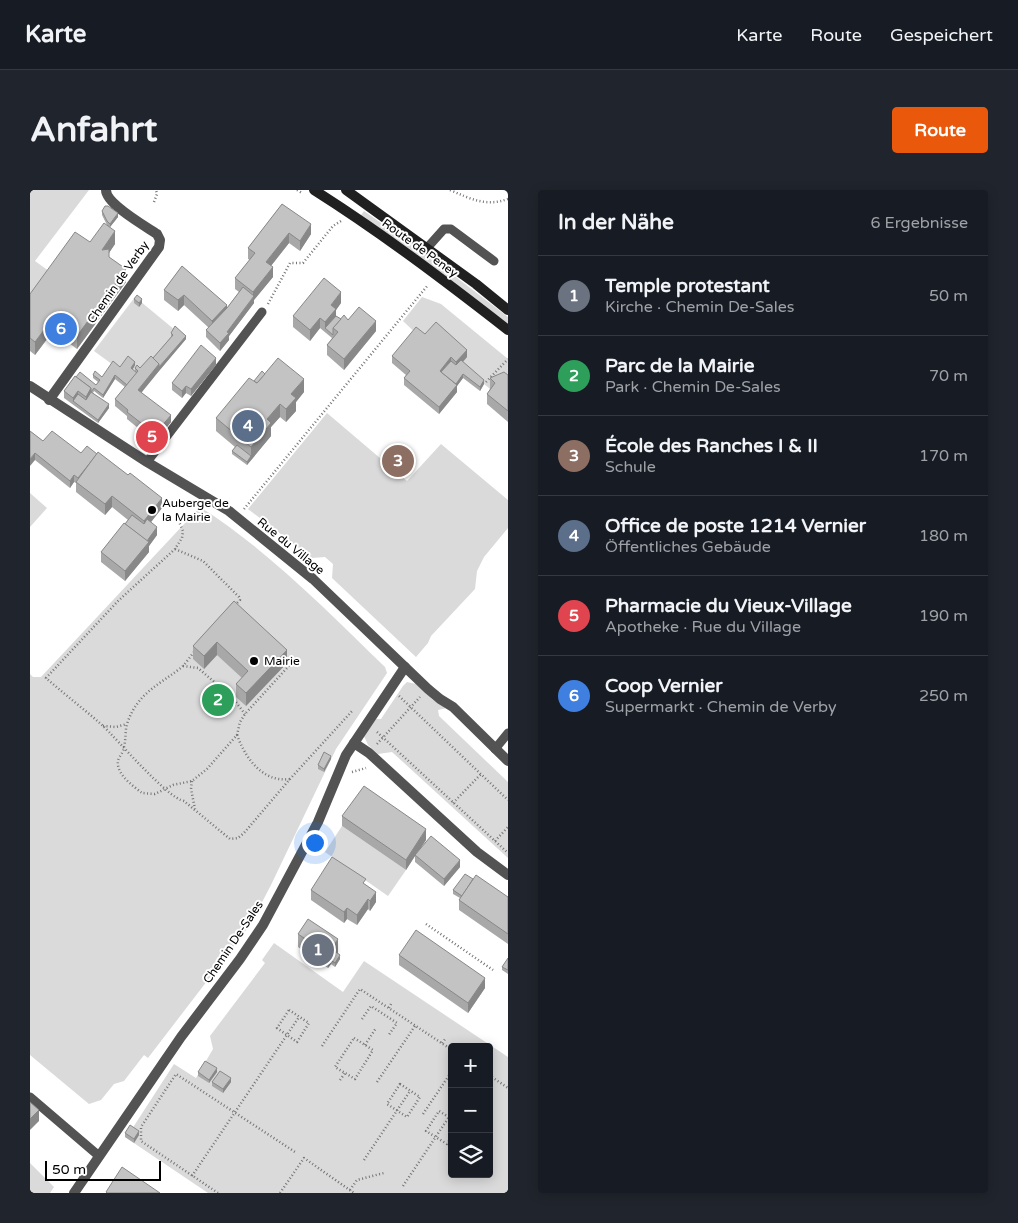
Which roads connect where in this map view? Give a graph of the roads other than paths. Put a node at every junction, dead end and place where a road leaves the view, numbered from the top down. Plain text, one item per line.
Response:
1 (106, 190) edge
2 (314, 190) edge
3 (346, 190) edge
4 (427, 248) junction
5 (494, 261) dead end
6 (508, 310) edge
7 (262, 312) dead end
8 (508, 330) edge
9 (30, 386) edge
10 (49, 400) junction
11 (147, 462) junction
12 (405, 667) junction
13 (508, 733) edge
14 (354, 743) junction
15 (495, 749) junction
16 (508, 761) edge
17 (508, 875) edge
18 (30, 1097) edge
19 (99, 1156) junction
20 (74, 1193) edge

1 - 10 street, Chemin de Verby
2 - 8 main road, Route de Peney
3 - 4 main road, Route de Peney
4 - 5 lane
4 - 6 main road, Route de Peney
7 - 11 lane
9 - 10 street, Rue du Village
10 - 11 street, Rue du Village
11 - 12 street, Rue du Village
12 - 14 street, Chemin De-Sales
12 - 15 street, Rue du Village
13 - 15 lane
14 - 17 street
14 - 19 street, Chemin De-Sales
15 - 16 street, Rue du Village
18 - 19 lane
19 - 20 street, Chemin De-Sales

